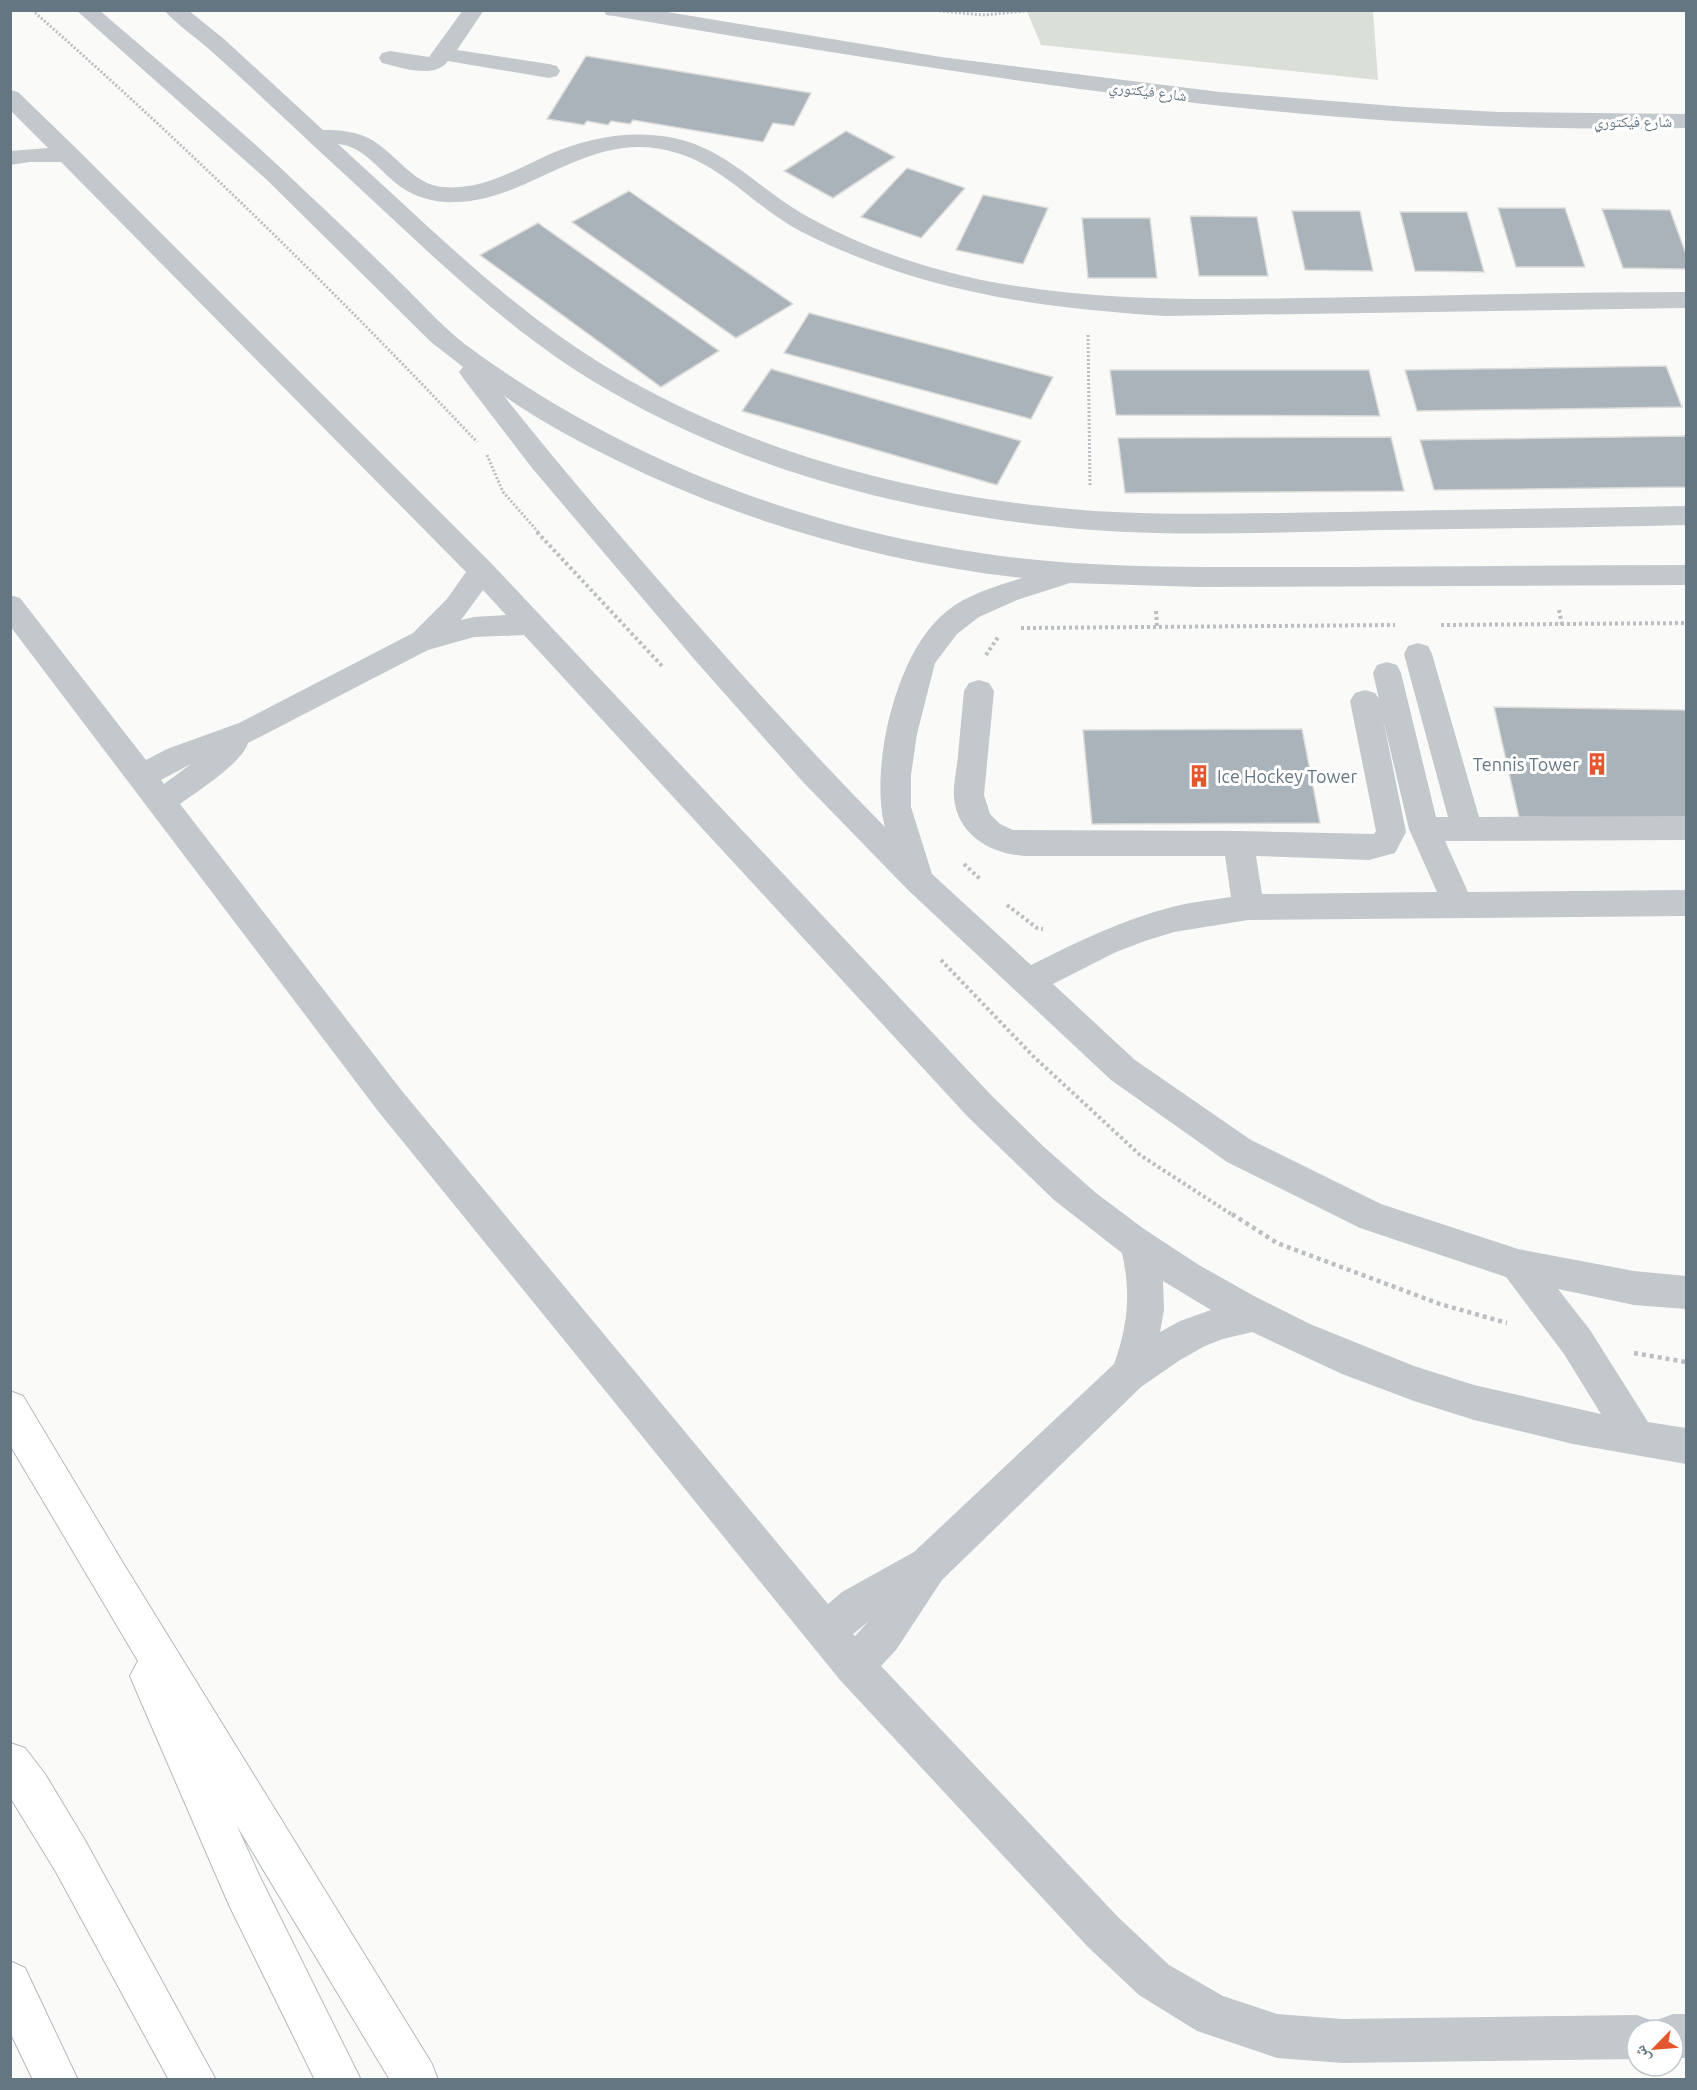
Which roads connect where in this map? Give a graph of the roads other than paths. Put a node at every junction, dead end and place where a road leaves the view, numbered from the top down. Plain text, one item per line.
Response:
1 (86, 10) edge
2 (174, 10) edge
3 (474, 10) edge
4 (614, 10) edge
5 (443, 54) junction
6 (390, 58) dead end
7 (549, 71) dead end
8 (10, 97) edge
9 (33, 118) junction
10 (1686, 121) edge
11 (317, 136) junction
12 (10, 147) edge
13 (70, 155) junction
14 (10, 158) edge
15 (1686, 300) edge
16 (453, 347) junction
17 (1686, 516) edge
18 (481, 570) junction
19 (1070, 573) junction
20 (1686, 575) edge
21 (10, 605) edge
22 (531, 624) junction
23 (418, 642) junction
24 (1418, 654) dead end
25 (1387, 674) dead end
26 (979, 691) dead end
27 (1365, 701) dead end
28 (150, 789) junction
29 (1686, 828) edge
30 (1424, 829) junction
31 (1467, 829) junction
32 (1239, 843) junction
33 (919, 881) junction
34 (1686, 903) edge
35 (1458, 905) junction
36 (1248, 907) junction
37 (1029, 981) junction
38 (1137, 1242) junction
39 (1518, 1265) junction
40 (1686, 1292) edge
41 (1254, 1315) junction
42 (1128, 1375) junction
43 (10, 1409) edge
44 (1637, 1438) junction
45 (1686, 1446) edge
46 (928, 1566) junction
47 (109, 1577) junction
48 (825, 1631) junction
49 (854, 1666) junction
50 (10, 1763) edge
51 (10, 1983) edge
52 (1625, 2037) edge
53 (56, 2079) edge
54 (194, 2079) edge
55 (339, 2079) edge
56 (416, 2079) edge

1 - 16 street
2 - 11 street
3 - 5 street
4 - 10 street, شارع فيكتوري
5 - 6 street
5 - 7 street
8 - 9 street
9 - 12 street
9 - 13 street
11 - 15 street
11 - 17 street
13 - 14 street
13 - 18 street
16 - 19 street
16 - 33 street
18 - 22 street
18 - 23 street
19 - 20 street
19 - 33 street
21 - 28 street
22 - 23 street
22 - 38 street
23 - 28 street
24 - 31 street
25 - 30 street
26 - 32 street
27 - 32 street
28 - 48 street
29 - 31 street
30 - 31 street
30 - 35 street
32 - 36 street
33 - 37 street
34 - 35 street
35 - 36 street
36 - 37 street
37 - 39 street
38 - 41 street
38 - 42 street
39 - 40 street
39 - 44 street
41 - 42 street
41 - 44 street
42 - 46 street
43 - 47 highway
44 - 45 street
46 - 48 street
46 - 49 street
47 - 55 highway
47 - 56 highway
48 - 49 street
49 - 52 street
50 - 54 highway
51 - 53 highway

